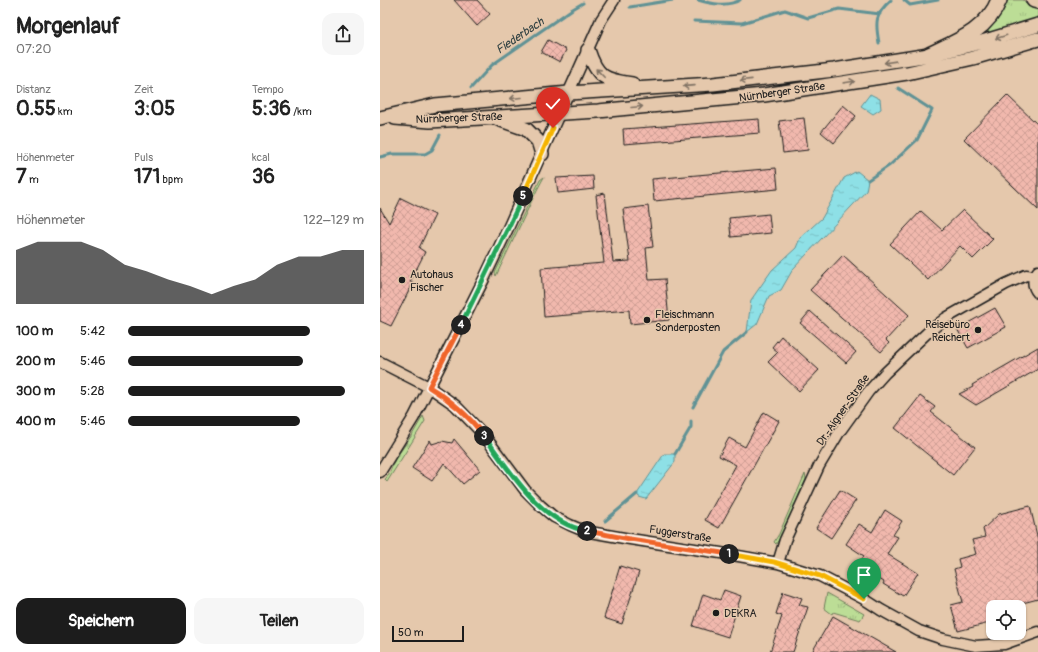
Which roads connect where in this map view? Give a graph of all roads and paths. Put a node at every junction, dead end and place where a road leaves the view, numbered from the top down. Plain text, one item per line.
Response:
1 (999, 0) edge
2 (1034, 0) edge
3 (610, 1) edge
4 (1038, 1) edge
5 (1038, 25) edge
6 (1038, 39) edge
7 (588, 50) junction
8 (929, 56) junction
9 (664, 88) junction
10 (569, 93) junction
11 (560, 113) junction
12 (491, 117) junction
13 (384, 118) edge
14 (542, 154) junction
15 (1036, 274) edge
16 (1038, 293) edge
17 (380, 362) edge
18 (429, 387) junction
19 (380, 472) edge
20 (778, 563) junction
21 (1038, 632) edge

1 - 8 highway
2 - 4 highway
3 - 7 street
5 -> 8 main road, Nürnberger Straße
11 -> 6 main road, Nürnberger Straße
9 -> 7 main road
7 - 10 street
8 -> 9 main road, Nürnberger Straße
9 - 10 main road, Nürnberger Straße
10 - 11 street
10 -> 13 main road, Nürnberger Straße
11 - 12 main road, Nürnberger Straße
11 - 14 street
12 - 13 main road, Nürnberger Straße
12 - 14 main road
14 - 18 street
15 - 16 street, Dr.-Aigner-Straße
15 - 20 street, Dr.-Aigner-Straße
17 - 18 street, Fuggerstraße
18 - 19 street
18 - 20 street, Fuggerstraße
20 - 21 street, Fuggerstraße

